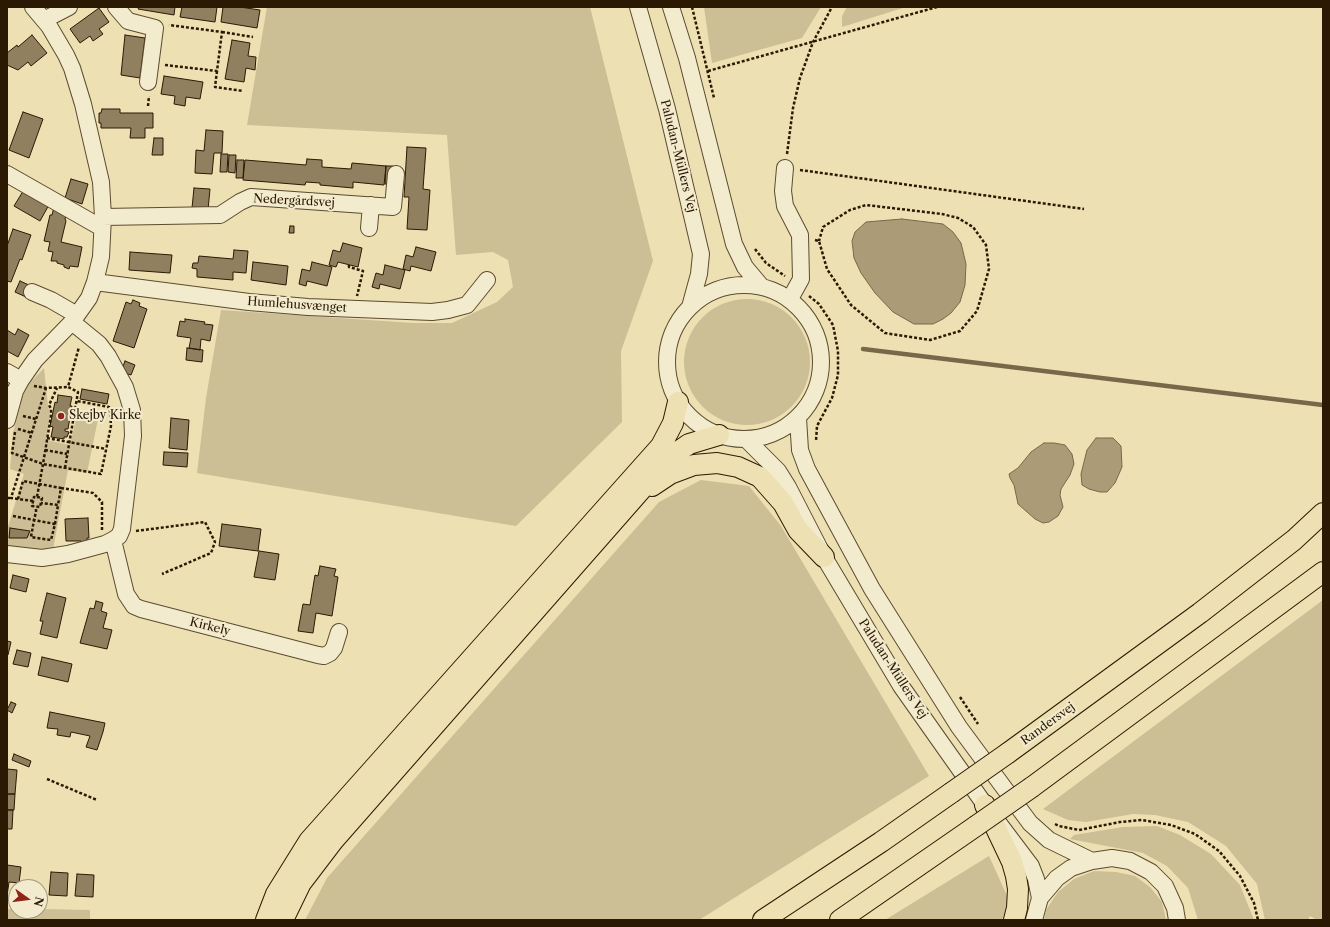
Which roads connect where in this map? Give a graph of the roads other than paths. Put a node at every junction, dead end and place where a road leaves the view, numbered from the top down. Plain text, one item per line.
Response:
1 (33, 7) edge
2 (69, 7) edge
3 (116, 7) edge
4 (638, 7) edge
5 (671, 7) edge
6 (44, 20) junction
7 (148, 82) dead end
8 (785, 168) road end
9 (7, 174) edge
10 (396, 174) dead end
11 (371, 205) junction
12 (102, 222) junction
13 (369, 228) dead end
14 (487, 280) dead end
15 (96, 282) junction
16 (761, 286) junction
17 (32, 292) dead end
18 (794, 292) junction
19 (690, 306) junction
20 (74, 318) junction
21 (7, 372) edge
22 (27, 383) junction
23 (678, 402) junction
24 (798, 418) junction
25 (7, 420) edge
26 (719, 435) junction
27 (746, 439) junction
28 (637, 496) junction
29 (1323, 513) edge
30 (1323, 522) edge
31 (112, 539) junction
32 (1294, 540) junction
33 (7, 554) edge
34 (824, 557) junction
35 (1322, 572) edge
36 (340, 632) dead end
37 (985, 805) junction
38 (1092, 860) junction
39 (1040, 898) junction
40 (266, 920) edge
41 (283, 920) edge
42 (763, 920) edge
43 (840, 920) edge
44 (1014, 920) edge
45 (1034, 920) edge
46 (1177, 920) edge

1 - 6 street
2 - 6 street
3 - 7 street
4 - 19 street, Paludan-Müllers Vej
5 - 16 street
6 - 12 street
8 - 18 street
9 - 12 street
10 - 11 street, Nedergårdsvej
11 - 12 street, Nedergårdsvej
11 - 13 street
12 - 15 street
14 - 15 street, Humlehusvænget
15 - 20 street
16 - 18 street
16 - 19 street
17 - 20 street, Kirkely
18 - 24 street
19 - 23 street
20 - 22 street
20 - 31 street, Kirkely
21 - 22 street
22 - 25 street
23 - 26 street
23 - 40 main road
24 - 27 street
24 - 38 street, Paludan-Müllers Vej
26 - 27 street
26 - 28 main road
27 - 34 street, Paludan-Müllers Vej
28 - 34 main road
28 - 41 main road
29 - 32 main road, Randersvej
30 - 32 main road
31 - 33 street
31 - 36 street, Kirkely
32 - 42 main road, Randersvej, bridge
34 - 37 street, Paludan-Müllers Vej
35 - 43 main road, bridge
37 - 39 street, Paludan-Müllers Vej
37 - 44 main road
38 - 39 street
38 - 46 street
39 - 45 street

